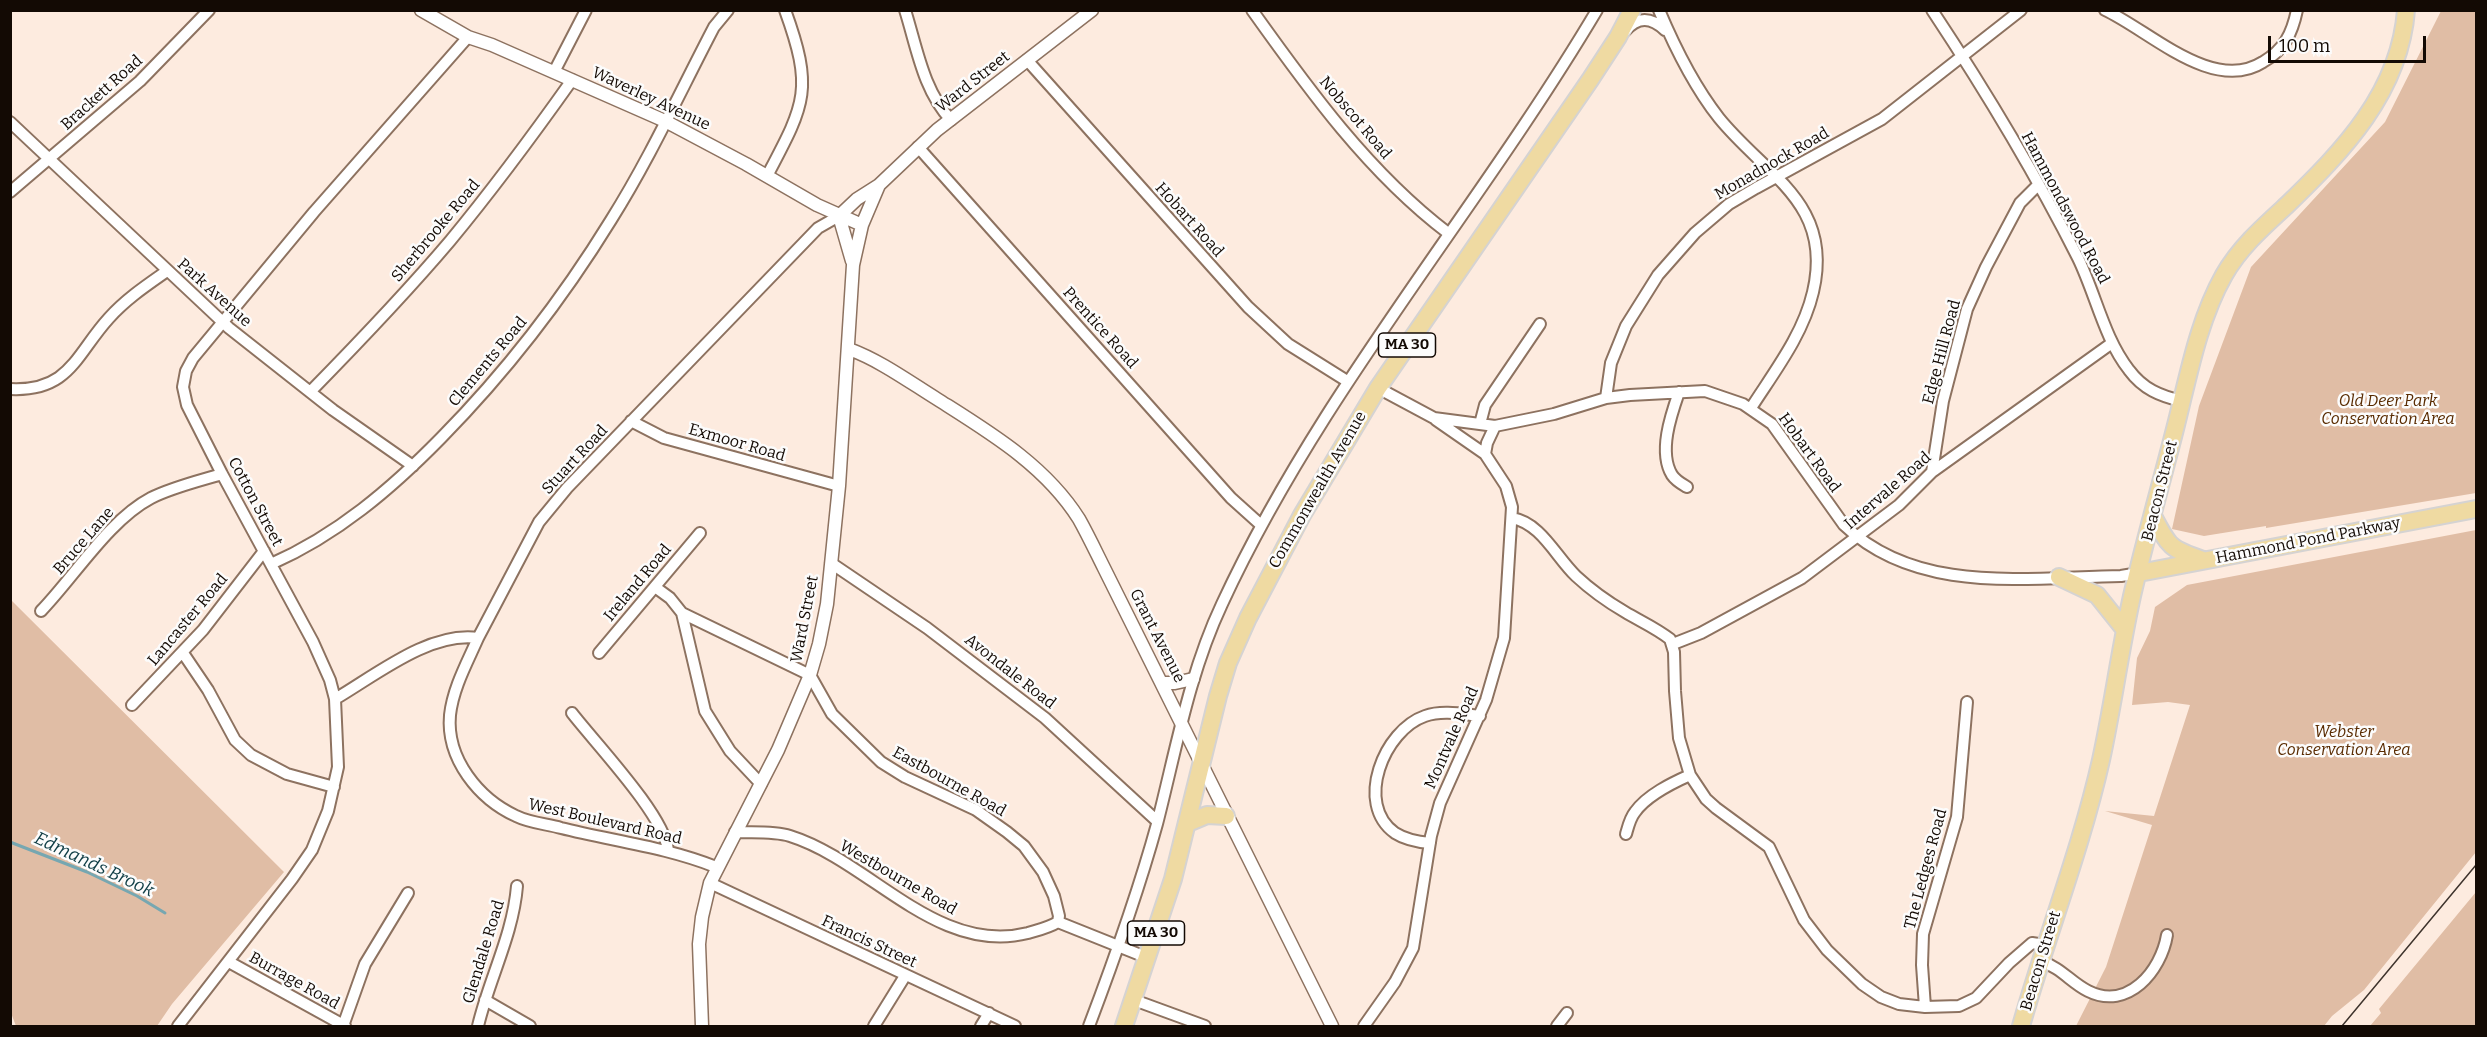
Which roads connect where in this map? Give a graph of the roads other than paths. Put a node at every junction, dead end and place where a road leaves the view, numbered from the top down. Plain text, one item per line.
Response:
1 (209, 10) edge
2 (421, 10) edge
3 (586, 10) edge
4 (728, 10) edge
5 (785, 10) edge
6 (905, 10) edge
7 (1092, 10) edge
8 (1252, 10) edge
9 (1597, 10) edge
10 (1632, 10) edge
11 (1659, 10) edge
12 (1932, 10) edge
13 (2021, 10) edge
14 (2105, 10) edge
15 (2297, 10) edge
16 (2406, 10) edge
17 (1669, 36) junction
18 (468, 37) junction
19 (1608, 52) junction
20 (1963, 57) junction
21 (1027, 60) junction
22 (554, 72) junction
23 (572, 80) junction
24 (951, 120) junction
25 (665, 121) junction
26 (10, 122) edge
27 (918, 147) junction
28 (50, 159) junction
29 (1777, 175) junction
30 (767, 176) junction
31 (879, 185) junction
32 (2037, 185) junction
33 (10, 192) edge
34 (839, 216) junction
35 (862, 225) junction
36 (1448, 233) junction
37 (853, 265) junction
38 (167, 271) junction
39 (223, 322) junction
40 (1540, 324) dead end
41 (2112, 342) junction
42 (849, 349) junction
43 (1347, 381) junction
44 (1378, 388) junction
45 (10, 389) edge
46 (310, 392) junction
47 (1679, 392) junction
48 (1606, 398) junction
49 (2182, 401) junction
50 (1750, 408) junction
51 (1434, 418) junction
52 (631, 421) junction
53 (1480, 424) junction
54 (1495, 426) junction
55 (1485, 454) junction
56 (413, 466) junction
57 (1932, 472) junction
58 (222, 474) junction
59 (839, 486) junction
60 (1687, 487) dead end
61 (2476, 509) edge
62 (2153, 516) junction
63 (1512, 518) junction
64 (1261, 525) junction
65 (700, 533) dead end
66 (1857, 538) junction
67 (264, 551) junction
68 (2207, 561) junction
69 (831, 563) junction
70 (271, 564) junction
71 (2139, 573) junction
72 (2059, 577) junction
73 (655, 587) junction
74 (41, 611) dead end
75 (682, 613) junction
76 (2125, 630) junction
77 (478, 638) junction
78 (1673, 644) junction
79 (183, 653) junction
80 (599, 653) dead end
81 (810, 675) junction
82 (1193, 679) junction
83 (1161, 683) junction
84 (335, 699) junction
85 (1967, 702) dead end
86 (132, 705) dead end
87 (572, 713) dead end
88 (1480, 716) junction
89 (1182, 724) junction
90 (1201, 763) junction
91 (1690, 775) junction
92 (761, 784) junction
93 (334, 787) junction
94 (1226, 816) junction
95 (1157, 821) junction
96 (1188, 823) junction
97 (735, 832) junction
98 (1626, 834) dead end
99 (1430, 843) junction
100 (668, 850) junction
101 (717, 867) junction
102 (710, 883) junction
103 (518, 886) dead end
104 (408, 893) dead end
105 (1058, 922) junction
106 (2167, 935) dead end
107 (2045, 945) junction
108 (1118, 948) junction
109 (1148, 958) junction
110 (228, 962) junction
111 (2040, 962) junction
112 (906, 976) junction
113 (485, 1000) junction
114 (1134, 1000) junction
115 (1925, 1007) junction
116 (989, 1013) junction
117 (1567, 1013) dead end
118 (178, 1026) edge
119 (344, 1026) edge
120 (478, 1026) edge
121 (530, 1026) edge
122 (702, 1026) edge
123 (874, 1026) edge
124 (981, 1026) edge
125 (1015, 1026) edge
126 (1089, 1026) edge
127 (1124, 1026) edge
128 (1205, 1026) edge
129 (1332, 1026) edge
130 (1364, 1026) edge
131 (1557, 1026) edge
132 (2021, 1026) edge

1 - 28 street, Brackett Road
2 - 18 street, Waverley Avenue
3 - 22 street
4 - 25 street, Clements Road
5 - 30 street
6 - 24 street
7 - 21 street, Ward Street
8 - 36 street, Nobscot Road
9 - 36 street, Commonwealth Avenue
10 - 19 main road, Commonwealth Avenue / MA 30
11 - 17 street
12 - 20 street, Hammondswood Road
13 - 20 street, Monadnock Road
14 - 15 street
16 - 49 main road, Beacon Street
17 - 19 street
17 - 29 street
18 - 22 street, Waverley Avenue
18 - 39 street, Cotton Street
19 - 44 main road, Commonwealth Avenue / MA 30
20 - 29 street, Monadnock Road
20 - 32 street, Hammondswood Road
21 - 24 street, Ward Street
21 - 43 street, Hobart Road
22 - 23 street, Waverley Avenue
23 - 25 street, Waverley Avenue
23 - 46 street, Sherbrooke Road
24 - 27 street, Ward Street
25 - 30 street, Waverley Avenue
25 - 56 street, Clements Road
26 - 28 street, Park Avenue
27 - 31 street, Ward Street
27 - 64 street, Prentice Road
28 - 33 street, Brackett Road
28 - 38 street, Park Avenue
29 - 48 street, Monadnock Road
29 - 50 street
30 - 34 street, Waverley Avenue
31 - 34 street, Ward Street
31 - 35 street, Ward Street
32 - 41 street, Hammondswood Road
32 - 57 street, Edge Hill Road
34 - 35 street, Waverley Avenue
34 - 37 street, Ward Street
34 - 52 street, Stuart Road
35 - 37 street, Ward Street
36 - 43 street, Commonwealth Avenue
37 - 42 street, Ward Street
38 - 39 street, Park Avenue
38 - 45 street
39 - 46 street, Park Avenue
39 - 58 street, Cotton Street
40 - 53 street
41 - 49 street, Hammondswood Road
41 - 57 street, Intervale Road
42 - 59 street, Ward Street
42 - 83 street, Grant Avenue
43 - 64 street, Commonwealth Avenue
44 - 51 street, Hobart Road
44 - 90 main road, Commonwealth Avenue / MA 30
46 - 56 street, Park Avenue
47 - 48 street, Hobart Road
47 - 50 street, Hobart Road
47 - 60 street
48 - 54 street, Hobart Road
49 - 62 main road, Beacon Street
50 - 66 street, Hobart Road
51 - 53 street, Hobart Road
51 - 55 street, Montvale Road
52 - 59 street, Exmoor Road
52 - 77 street, Stuart Road
53 - 54 street, Hobart Road
54 - 55 street
55 - 63 street, Montvale Road
56 - 70 street, Clements Road
57 - 66 street, Intervale Road
58 - 67 street, Cotton Street
58 - 74 street, Bruce Lane
59 - 69 street, Ward Street
61 - 68 main road, Hammond Pond Parkway
62 - 68 main road
62 - 71 main road, Beacon Street
63 - 78 street
63 - 88 street, Montvale Road
64 - 82 street, Commonwealth Avenue
65 - 73 street, Ireland Road
66 - 72 street, Hobart Road
66 - 78 street, Intervale Road
67 - 70 street, Cotton Street
67 - 79 street, Lancaster Road
68 - 71 main road, Hammond Pond Parkway
69 - 81 street, Ward Street
69 - 95 street, Avondale Road
70 - 84 street, Cotton Street
71 - 72 street, Hobart Road
71 - 76 main road, Beacon Street
72 - 76 main road
73 - 75 street
73 - 80 street, Ireland Road
75 - 81 street
75 - 92 street
76 - 107 main road, Beacon Street
77 - 84 street
77 - 100 street, West Boulevard Road
78 - 91 street
79 - 86 street, Lancaster Road
79 - 93 street
81 - 92 street, Ward Street
81 - 105 street, Eastbourne Road
82 - 83 street
82 - 89 street, Commonwealth Avenue
83 - 89 street, Grant Avenue
84 - 93 street, Cotton Street
85 - 115 street, The Ledges Road
87 - 100 street
88 - 99 street, Montvale Road
88 - 99 street
89 - 90 street, Grant Avenue
89 - 95 street, Commonwealth Avenue
90 - 94 street, Grant Avenue
90 - 96 main road, Commonwealth Avenue / MA 30
91 - 98 street
91 - 115 street
92 - 97 street, Ward Street
93 - 110 street, Cotton Street
94 - 96 main road
94 - 129 street, Grant Avenue
95 - 108 street, Commonwealth Avenue
96 - 109 main road, Commonwealth Avenue / MA 30
97 - 101 street, Ward Street
97 - 105 street, Westbourne Road
99 - 130 street, Montvale Road
100 - 101 street, West Boulevard Road
101 - 102 street, Ward Street
102 - 112 street, Francis Street
102 - 122 street, Ward Street
103 - 113 street, Glendale Road
104 - 119 street
105 - 108 street
106 - 111 street
107 - 111 main road, Beacon Street
107 - 115 street
108 - 109 street
108 - 126 street, Commonwealth Avenue
109 - 114 main road, Commonwealth Avenue / MA 30
110 - 118 street, Cotton Street
110 - 119 street, Burrage Road
111 - 132 main road, Beacon Street
112 - 116 street, Francis Street
112 - 123 street
113 - 120 street, Glendale Road
113 - 121 street
114 - 127 main road, Commonwealth Avenue / MA 30
114 - 128 street
116 - 124 street
116 - 125 street, Francis Street
117 - 131 street

